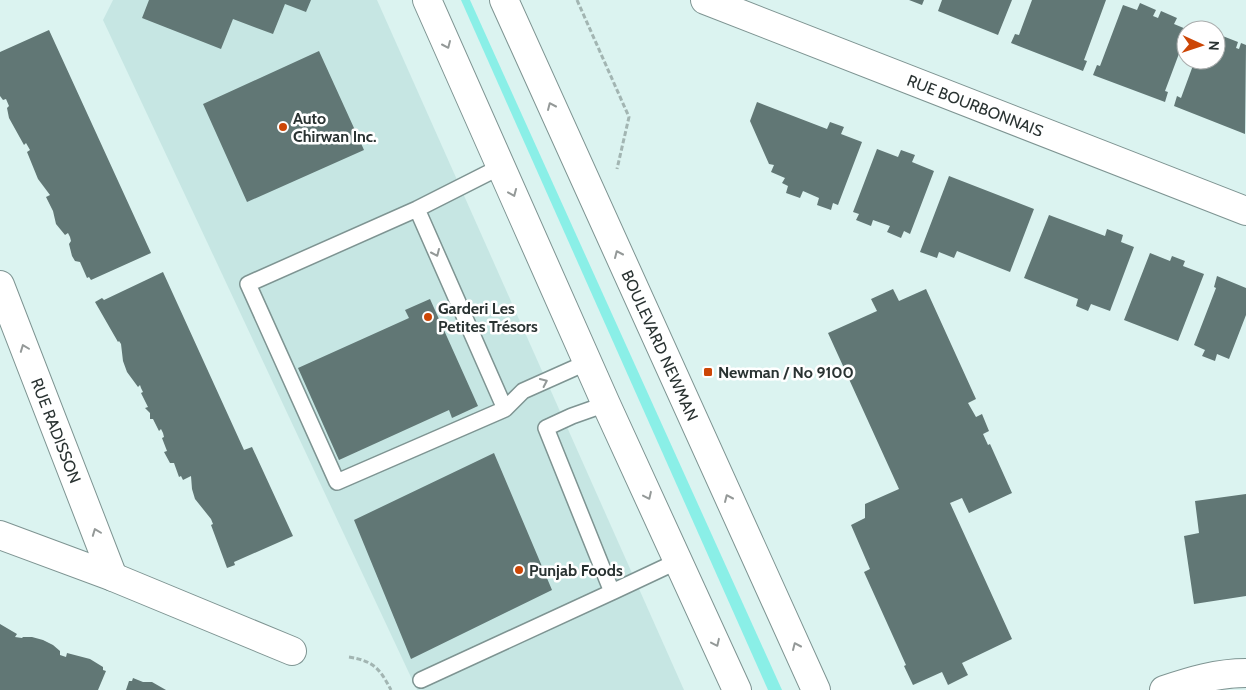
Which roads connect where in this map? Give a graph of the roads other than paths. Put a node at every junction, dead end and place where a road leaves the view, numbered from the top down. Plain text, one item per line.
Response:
1 (428, 0) edge
2 (504, 0) edge
3 (705, 0) edge
4 (502, 166) junction
5 (417, 209) junction
6 (1246, 211) edge
7 (0, 285) edge
8 (588, 362) junction
9 (606, 404) junction
10 (505, 409) junction
11 (0, 535) edge
12 (678, 561) junction
13 (113, 577) junction
14 (612, 592) junction
15 (292, 651) dead end
16 (1246, 673) edge
17 (421, 680) dead end
18 (737, 690) edge
19 (816, 690) edge
20 (1164, 690) edge

1 -> 4 main road
19 -> 2 main road, BOULEVARD NEWMAN
3 - 6 main road, RUE BOURBONNAIS
4 - 5 lane
4 -> 8 main road
5 -> 10 lane
5 - 10 lane
13 -> 7 main road, RUE RADISSON
8 - 9 main road
10 -> 8 lane
9 -> 12 main road
9 - 14 lane
11 - 13 main road
12 - 14 lane
12 -> 18 main road
13 - 15 main road
14 - 17 lane
16 - 20 main road

